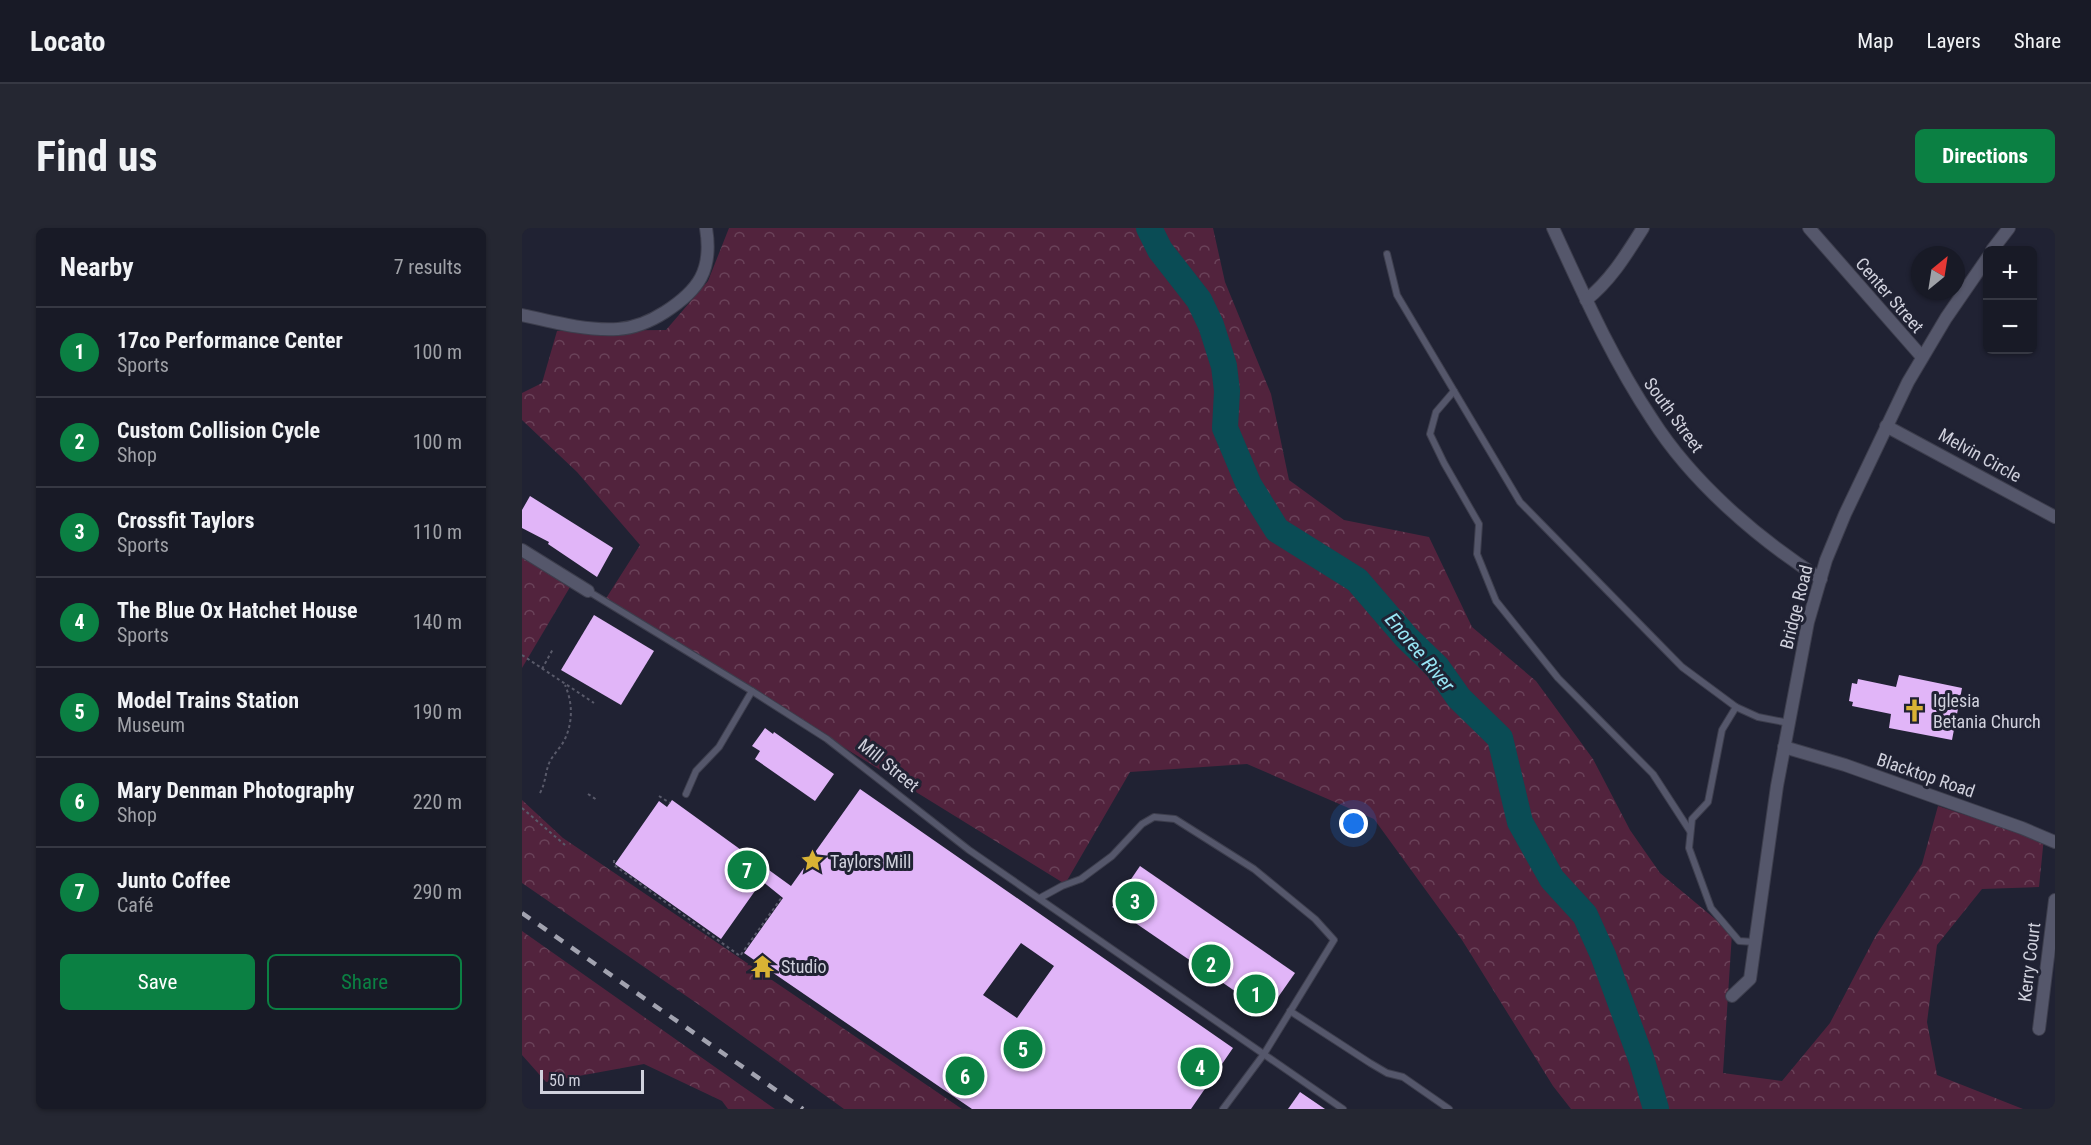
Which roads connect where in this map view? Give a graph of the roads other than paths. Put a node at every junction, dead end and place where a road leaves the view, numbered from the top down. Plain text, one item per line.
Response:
1 (706, 228) edge
2 (1553, 228) edge
3 (1643, 228) edge
4 (1809, 228) edge
5 (2009, 228) edge
6 (1995, 246) edge
7 (1387, 254) dead end
8 (1983, 265) edge
9 (1586, 300) junction
10 (522, 315) edge
11 (1922, 357) junction
12 (1454, 391) junction
13 (1886, 426) junction
14 (2055, 517) edge
15 (522, 550) edge
16 (1821, 579) junction
17 (588, 591) joint
18 (752, 691) junction
19 (1736, 707) junction
20 (1790, 723) junction
21 (1784, 747) junction
22 (686, 794) dead end
23 (1690, 831) junction
24 (2055, 842) edge
25 (1040, 898) junction
26 (2055, 900) edge
27 (1754, 942) junction
28 (1732, 996) dead end
29 (1290, 1011) junction
30 (2039, 1029) dead end
31 (1264, 1054) junction
32 (1223, 1109) edge
33 (1343, 1109) edge
34 (1449, 1109) edge

1 - 10 street
2 - 9 street, South Street
3 - 9 street
4 - 11 street, Center Street
5 - 6 street
7 - 12 lane
8 - 11 street, Bridge Road
9 - 16 street, South Street
11 - 13 street, Bridge Road
12 - 19 lane
12 - 23 lane
13 - 14 street, Melvin Circle
13 - 16 street, Bridge Road
15 - 17 street, Mill Street
16 - 20 street, Bridge Road
17 - 18 lane, Mill Street
18 - 22 lane
18 - 25 lane, Mill Street
19 - 20 lane
19 - 23 lane
20 - 21 street, Bridge Road
21 - 24 street, Blacktop Road
21 - 27 street, Bridge Road
23 - 27 lane
25 - 29 lane
25 - 31 lane, Mill Street
26 - 30 street, Kerry Court
27 - 28 street, Bridge Road
29 - 31 lane
29 - 34 lane
31 - 32 lane
31 - 33 lane, Mill Street

